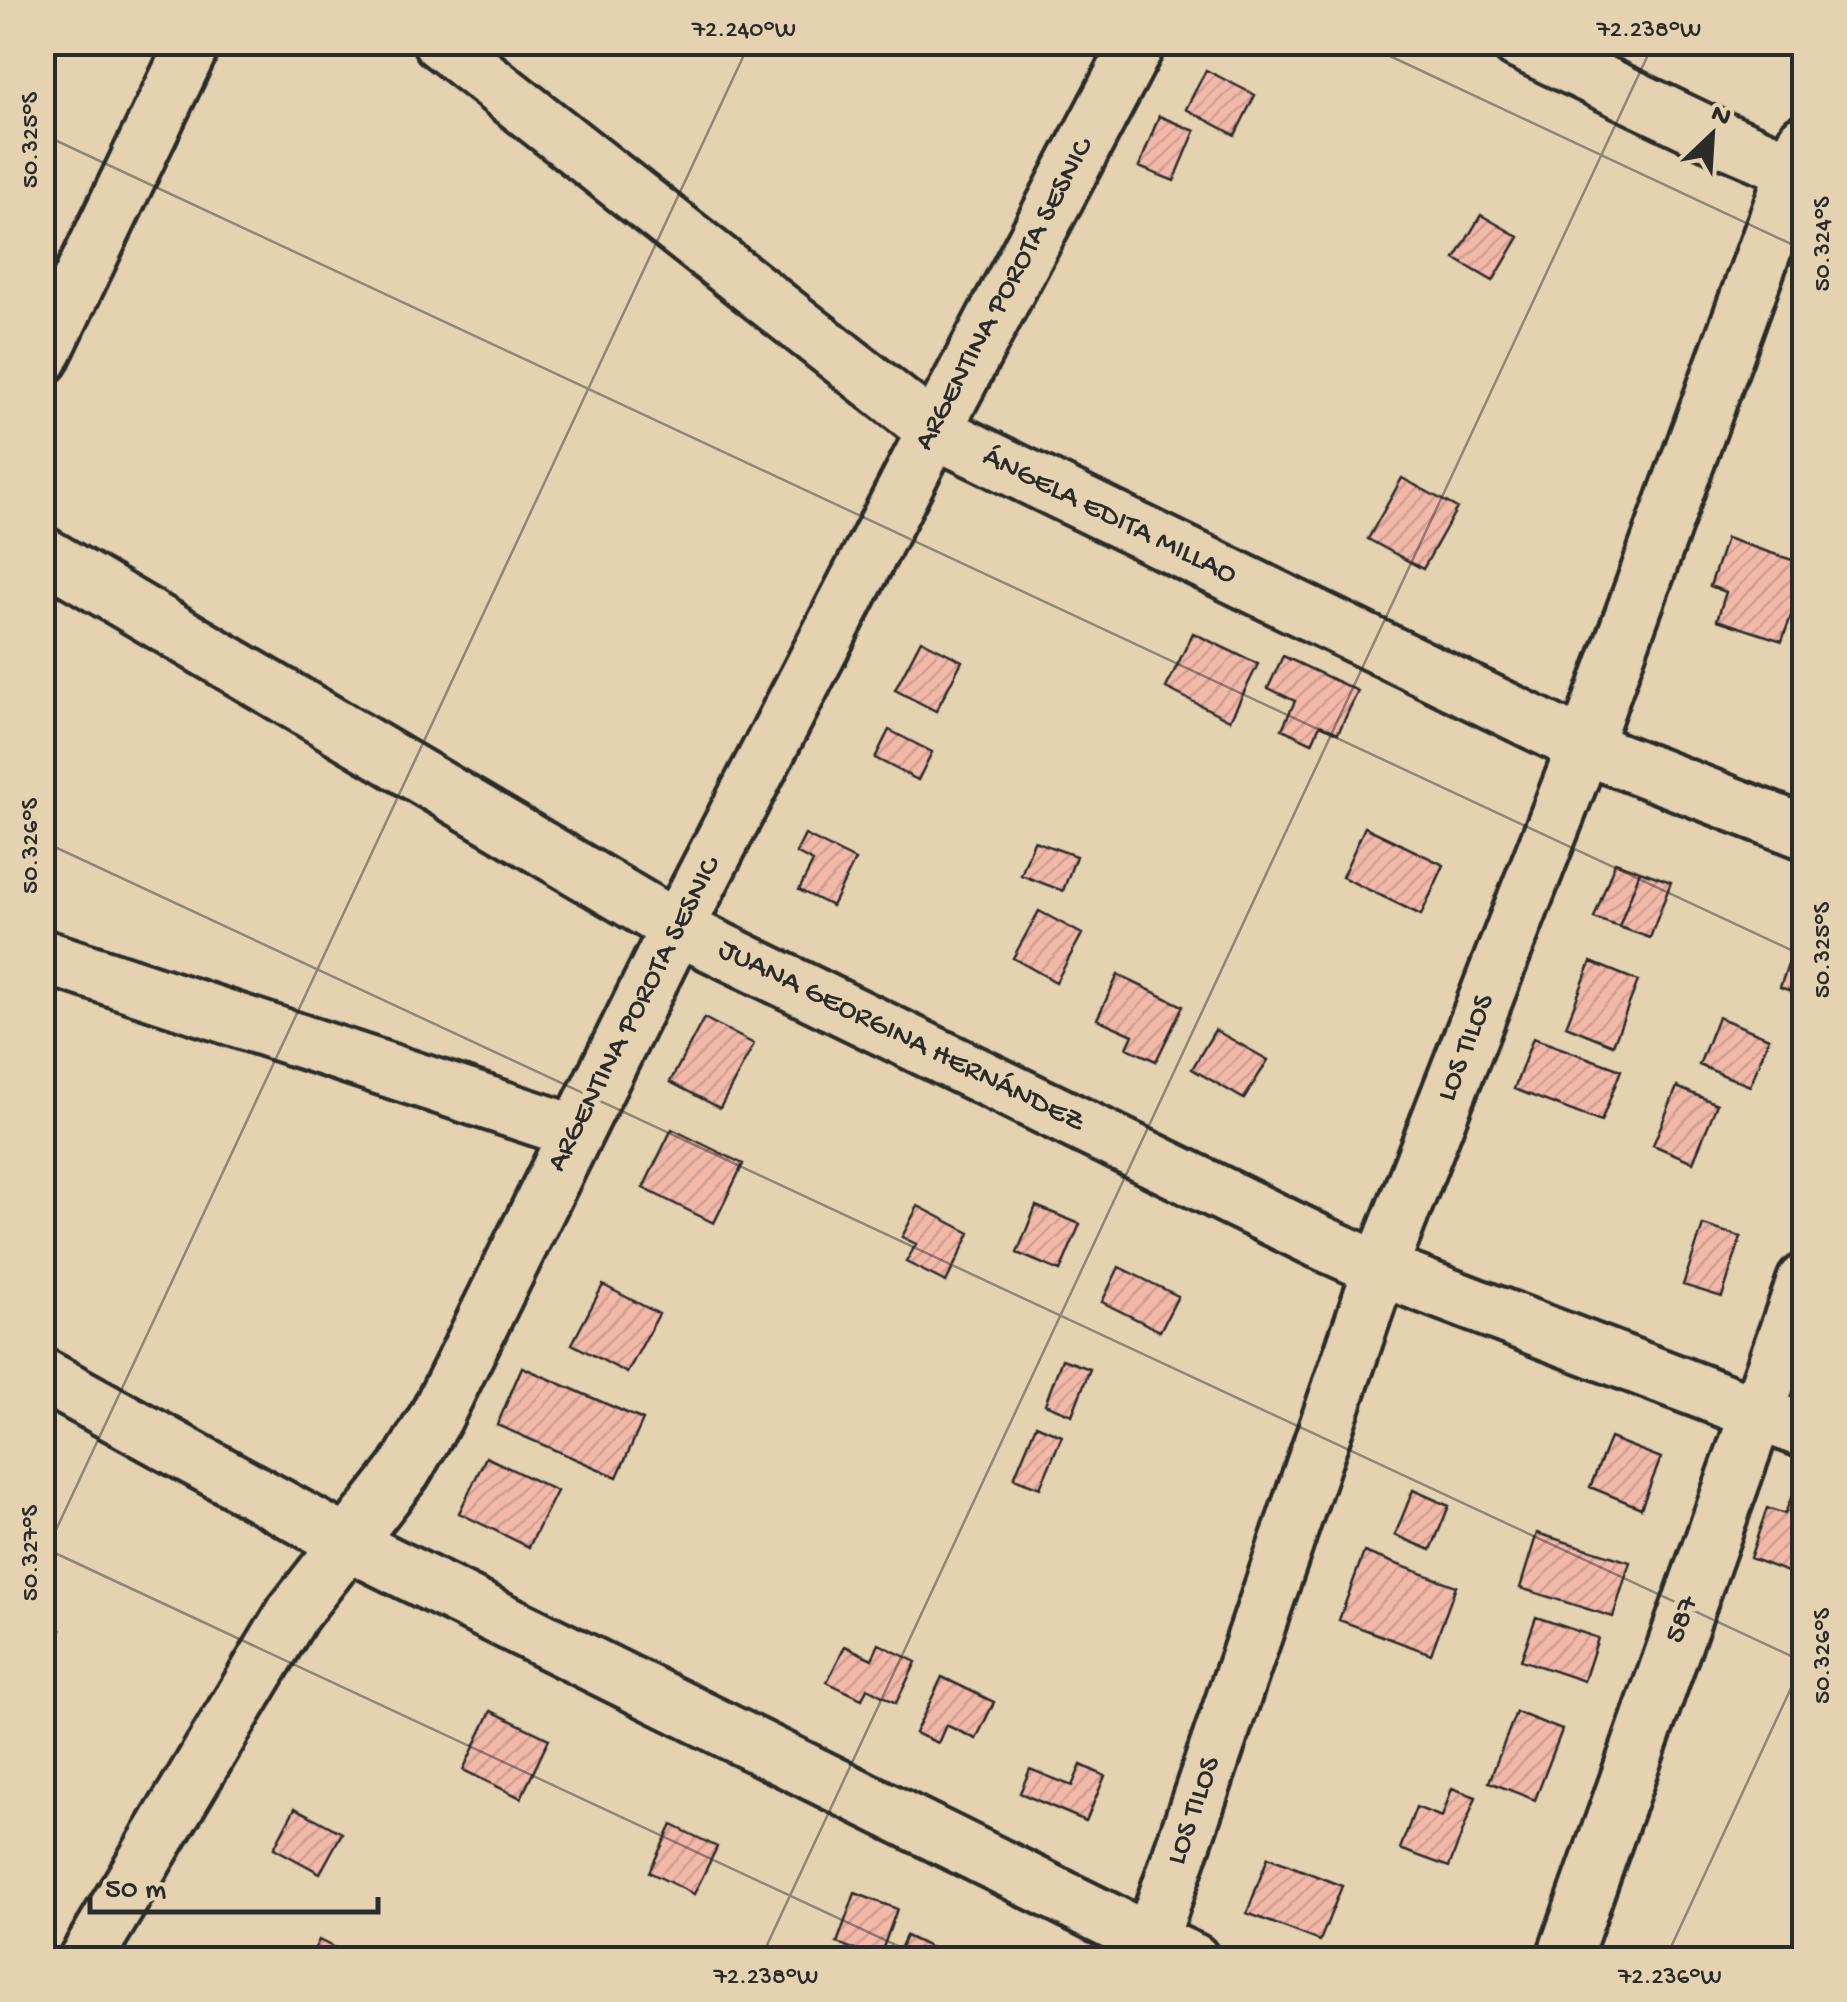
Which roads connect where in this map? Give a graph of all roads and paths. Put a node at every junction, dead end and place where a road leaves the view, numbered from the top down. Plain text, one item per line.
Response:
1 (194, 42) edge
2 (440, 42) edge
3 (1139, 42) edge
4 (1518, 42) edge
5 (1801, 162) edge
6 (42, 358) edge
7 (934, 430) junction
8 (42, 553) edge
9 (1584, 747) junction
10 (1804, 832) edge
11 (677, 928) junction
12 (42, 956) edge
13 (576, 1132) junction
14 (1380, 1269) junction
15 (1804, 1282) edge
16 (42, 1374) edge
17 (1781, 1422) edge
18 (346, 1543) junction
19 (1163, 1953) edge
20 (85, 1960) edge
21 (1563, 1960) edge

1 - 6 street
2 - 7 street, ÁNGELA EDITA MILLAO
3 - 7 street, ARGENTINA POROTA SESNIC
4 - 5 street
5 - 9 street, LOS TILOS
7 - 9 street, ÁNGELA EDITA MILLAO
7 - 11 street, ARGENTINA POROTA SESNIC
8 - 11 street, JUANA GEORGINA HERNÁNDEZ
9 - 10 street, ÁNGELA EDITA MILLAO
9 - 14 street, LOS TILOS
11 - 13 street, ARGENTINA POROTA SESNIC
11 - 14 street, JUANA GEORGINA HERNÁNDEZ
12 - 13 street
13 - 18 street, ARGENTINA POROTA SESNIC
14 - 17 street, JUANA GEORGINA HERNÁNDEZ
14 - 19 street, LOS TILOS
15 - 17 street, 587
16 - 18 street
17 - 21 street, 587
18 - 19 street
18 - 20 street, ARGENTINA POROTA SESNIC

